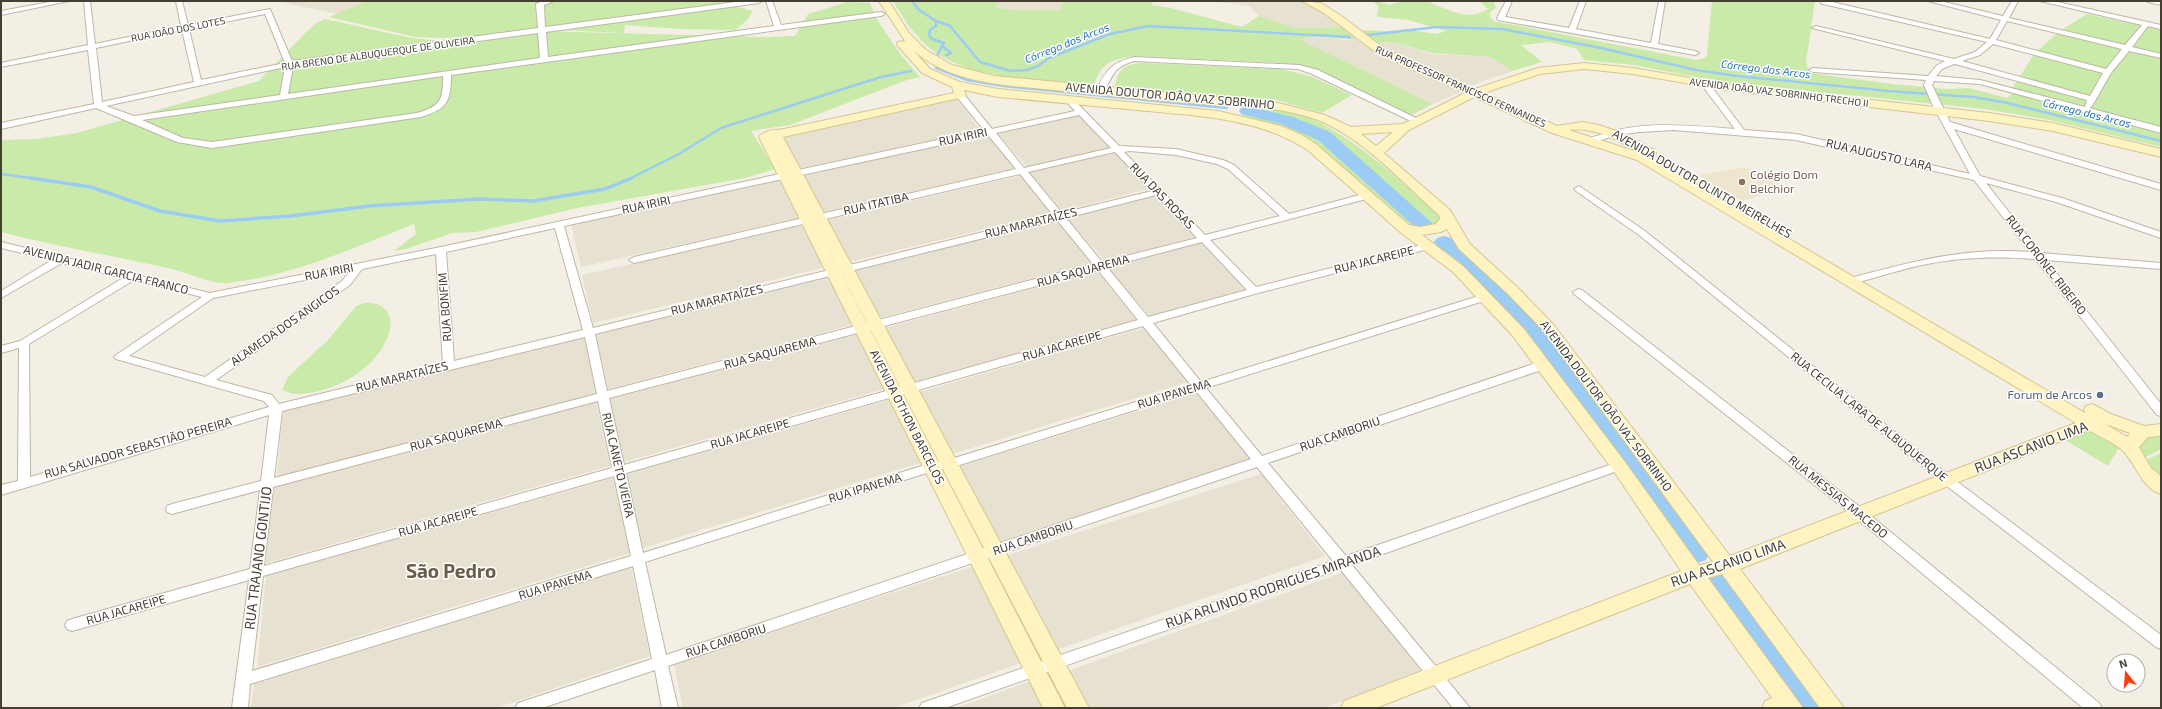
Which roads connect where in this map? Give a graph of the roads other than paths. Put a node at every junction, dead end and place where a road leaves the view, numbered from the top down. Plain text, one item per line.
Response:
1 (66, 1) edge
2 (87, 1) edge
3 (179, 1) edge
4 (551, 1) edge
5 (759, 1) edge
6 (770, 1) edge
7 (874, 1) edge
8 (1308, 1) edge
9 (1509, 1) edge
10 (1582, 1) edge
11 (1662, 1) edge
12 (1931, 1) edge
13 (2015, 1) edge
14 (2043, 1) edge
15 (2150, 1) edge
16 (1823, 2) dead end
17 (2161, 3) edge
18 (882, 8) edge
19 (1, 13) edge
20 (2006, 18) junction
21 (2146, 24) junction
22 (2161, 27) edge
23 (185, 28) junction
24 (778, 28) junction
25 (1816, 28) dead end
26 (542, 30) junction
27 (1572, 30) junction
28 (1991, 41) junction
29 (1654, 45) junction
30 (91, 46) junction
31 (2127, 48) junction
32 (1695, 53) dead end
33 (2161, 56) edge
34 (544, 61) junction
35 (1957, 62) junction
36 (1, 64) edge
37 (289, 64) junction
38 (946, 64) junction
39 (926, 70) junction
40 (1813, 70) dead end
41 (2108, 72) junction
42 (447, 73) junction
43 (198, 83) junction
44 (1930, 83) junction
45 (1705, 84) junction
46 (958, 90) junction
47 (1100, 91) junction
48 (1474, 93) junction
49 (284, 97) junction
50 (2091, 99) junction
51 (1070, 100) junction
52 (1254, 102) junction
53 (98, 106) junction
54 (1938, 109) junction
55 (2086, 110) junction
56 (1081, 112) junction
57 (133, 119) junction
58 (1242, 120) junction
59 (1418, 121) junction
60 (1947, 124) junction
61 (1, 126) edge
62 (1406, 127) junction
63 (1556, 130) junction
64 (2161, 130) edge
65 (992, 131) junction
66 (1350, 131) junction
67 (1741, 132) junction
68 (1615, 133) junction
69 (1590, 141) junction
70 (1117, 149) junction
71 (1376, 153) junction
72 (2161, 153) edge
73 (1024, 171) junction
74 (790, 174) junction
75 (1977, 178) junction
76 (2161, 187) edge
77 (1579, 189) dead end
78 (1158, 192) junction
79 (1368, 196) junction
80 (1445, 213) junction
81 (1060, 216) junction
82 (1750, 216) junction
83 (1287, 217) junction
84 (813, 218) junction
85 (559, 224) junction
86 (1404, 228) junction
87 (2161, 235) edge
88 (1204, 239) junction
89 (1, 245) edge
90 (1429, 246) junction
91 (1464, 246) junction
92 (440, 250) junction
93 (2040, 256) junction
94 (61, 259) junction
95 (634, 260) dead end
96 (359, 266) junction
97 (1102, 266) junction
98 (2161, 266) edge
99 (840, 270) junction
100 (132, 277) junction
101 (1857, 279) junction
102 (1254, 291) junction
103 (1578, 292) dead end
104 (1, 295) edge
105 (210, 296) junction
106 (1486, 297) junction
107 (1147, 322) junction
108 (869, 327) junction
109 (589, 332) junction
110 (24, 343) junction
111 (1, 350) edge
112 (449, 365) junction
113 (1543, 365) junction
114 (207, 381) junction
115 (1200, 386) junction
116 (902, 391) junction
117 (603, 396) junction
118 (276, 409) junction
119 (2161, 412) edge
120 (2099, 420) junction
121 (2161, 430) edge
122 (2143, 432) junction
123 (2130, 447) junction
124 (1261, 461) junction
125 (950, 464) junction
126 (1619, 466) junction
127 (932, 467) junction
128 (620, 470) junction
129 (1947, 480) junction
130 (24, 482) junction
131 (266, 485) junction
132 (2161, 487) edge
133 (1, 490) edge
134 (172, 510) dead end
135 (1860, 514) junction
136 (995, 551) junction
137 (977, 557) junction
138 (639, 559) junction
139 (1344, 562) junction
140 (1726, 566) junction
141 (256, 573) junction
142 (1694, 574) junction
143 (72, 625) dead end
144 (2161, 643) edge
145 (661, 662) junction
146 (1054, 663) junction
147 (1035, 670) junction
148 (1436, 675) junction
149 (244, 680) junction
150 (1784, 706) edge
151 (240, 708) edge
152 (523, 708) edge
153 (670, 708) edge
154 (927, 708) edge
155 (1054, 708) edge
156 (1078, 708) edge
157 (1352, 708) edge
158 (1462, 708) edge
159 (1834, 708) edge
160 (2094, 708) edge

1 - 19 street
2 - 30 street
3 - 23 street
4 - 26 street
5 - 26 street, RUA BRENO DE ALBUQUERQUE DE OLIVEIRA
6 - 24 street
7 - 18 street, AVENIDA DOUTOR JOÃO VAZ SOBRINHO
8 - 48 street, RUA PROFESSOR FRANCISCO FERNANDES
9 - 27 street
10 - 27 street
11 - 29 street
12 - 20 street
13 - 20 street
14 - 21 street
15 - 17 street
16 - 28 street
18 - 24 street
18 - 38 street, AVENIDA DOUTOR JOÃO VAZ SOBRINHO
18 - 39 street, AVENIDA DOUTOR JOÃO VAZ SOBRINHO
20 - 28 street
20 - 31 street
21 - 22 street
21 - 31 street
23 - 30 street, RUA JOÃO DOS LOTES
23 - 37 street, RUA JOÃO DOS LOTES
23 - 43 street
24 - 34 street
25 - 35 street
26 - 34 street
26 - 37 street, RUA BRENO DE ALBUQUERQUE DE OLIVEIRA
27 - 29 street
28 - 35 street
28 - 41 street
29 - 32 street
30 - 36 street, RUA JOÃO DOS LOTES
30 - 53 street
31 - 33 street
31 - 41 street
34 - 42 street
35 - 44 street
35 - 50 street
37 - 43 street, RUA BRENO DE ALBUQUERQUE DE OLIVEIRA
37 - 49 street
38 - 39 street
38 - 47 street, AVENIDA DOUTOR JOÃO VAZ SOBRINHO
39 - 46 street, AVENIDA DOUTOR JOÃO VAZ SOBRINHO
40 - 44 street
41 - 50 street
42 - 49 street
42 - 57 street
43 - 53 street, RUA BRENO DE ALBUQUERQUE DE OLIVEIRA
44 - 54 street, RUA CORONEL RIBEIRO
44 - 55 street
45 - 48 street, AVENIDA JOÃO VAZ SOBRINHO TRECHO II
45 - 54 street, AVENIDA JOÃO VAZ SOBRINHO TRECHO II
45 - 67 street
46 - 51 street, AVENIDA DOUTOR JOÃO VAZ SOBRINHO
46 - 65 street
46 - 74 street, AVENIDA OTHON BARCELOS
47 - 52 street, AVENIDA DOUTOR JOÃO VAZ SOBRINHO
47 - 59 street
48 - 59 street, AVENIDA JOÃO VAZ SOBRINHO TRECHO II
48 - 63 street, RUA PROFESSOR FRANCISCO FERNANDES
49 - 57 street
50 - 55 street
51 - 56 street, RUA DAS ROSAS
51 - 58 street, AVENIDA DOUTOR JOÃO VAZ SOBRINHO
52 - 58 street
52 - 66 street, AVENIDA DOUTOR JOÃO VAZ SOBRINHO
53 - 57 street
53 - 61 street, RUA BRENO DE ALBUQUERQUE DE OLIVEIRA
54 - 60 street, RUA CORONEL RIBEIRO
54 - 72 street, AVENIDA JOÃO VAZ SOBRINHO TRECHO II
55 - 64 street
56 - 65 street, RUA IRIRI
56 - 70 street, RUA DAS ROSAS
58 - 79 street, AVENIDA DOUTOR JOÃO VAZ SOBRINHO
59 - 62 street, AVENIDA JOÃO VAZ SOBRINHO TRECHO II
60 - 75 street, RUA CORONEL RIBEIRO
60 - 76 street
62 - 66 street
62 - 71 street
63 - 68 street, AVENIDA DOUTOR OLINTO MEIRELHES
63 - 69 street, AVENIDA DOUTOR OLINTO MEIRELHES
65 - 73 street
65 - 74 street, RUA IRIRI
66 - 71 street, AVENIDA DOUTOR JOÃO VAZ SOBRINHO
67 - 68 street, RUA AUGUSTO LARA
67 - 75 street, RUA AUGUSTO LARA
68 - 69 street, RUA AUGUSTO LARA
68 - 82 street, AVENIDA DOUTOR OLINTO MEIRELHES
69 - 82 street, AVENIDA DOUTOR OLINTO MEIRELHES
70 - 73 street, RUA ITATIBA
70 - 78 street, RUA DAS ROSAS
70 - 83 street, RUA ITATIBA
71 - 80 street, AVENIDA DOUTOR JOÃO VAZ SOBRINHO
73 - 81 street
73 - 84 street, RUA ITATIBA
74 - 84 street, AVENIDA OTHON BARCELOS
74 - 85 street, RUA IRIRI
75 - 87 street, RUA AUGUSTO LARA
75 - 93 street, RUA CORONEL RIBEIRO
77 - 129 street, RUA CECILIA LARA DE ALBUQUERQUE
78 - 81 street, RUA MARATAÍZES
78 - 88 street, RUA DAS ROSAS
79 - 83 street, RUA SAQUAREMA
79 - 86 street, AVENIDA DOUTOR JOÃO VAZ SOBRINHO
80 - 86 street
80 - 91 street, AVENIDA DOUTOR JOÃO VAZ SOBRINHO
81 - 97 street
81 - 99 street, RUA MARATAÍZES
82 - 101 street, AVENIDA DOUTOR OLINTO MEIRELHES
83 - 88 street, RUA SAQUAREMA
84 - 95 street, RUA ITATIBA
84 - 99 street, AVENIDA OTHON BARCELOS
85 - 92 street, RUA IRIRI
85 - 109 street, RUA CANETO VIEIRA
86 - 90 street, AVENIDA DOUTOR JOÃO VAZ SOBRINHO
88 - 97 street, RUA SAQUAREMA
88 - 102 street, RUA DAS ROSAS
89 - 94 street, AVENIDA JADIR GARCIA FRANCO
90 - 91 street
90 - 102 street, RUA JACAREIPE
90 - 106 street, AVENIDA DOUTOR JOÃO VAZ SOBRINHO
91 - 140 street, AVENIDA DOUTOR JOÃO VAZ SOBRINHO
92 - 96 street, RUA IRIRI
92 - 112 street, RUA BONFIM
93 - 98 street
93 - 101 street
93 - 119 street, RUA CORONEL RIBEIRO
94 - 100 street, AVENIDA JADIR GARCIA FRANCO
94 - 104 street
96 - 105 street, RUA IRIRI
96 - 114 street, ALAMEDA DOS ANGICOS
97 - 107 street
97 - 108 street, RUA SAQUAREMA
99 - 108 street, AVENIDA OTHON BARCELOS
99 - 109 street, RUA MARATAÍZES
100 - 105 street, AVENIDA JADIR GARCIA FRANCO
100 - 110 street
101 - 120 street, AVENIDA DOUTOR OLINTO MEIRELHES
102 - 107 street, RUA JACAREIPE
103 - 135 street, RUA MESSIAS MACEDO
105 - 114 street
106 - 113 street, AVENIDA DOUTOR JOÃO VAZ SOBRINHO
106 - 115 street, RUA IPANEMA
107 - 115 street
107 - 116 street, RUA JACAREIPE
108 - 116 street, AVENIDA OTHON BARCELOS
108 - 117 street, RUA SAQUAREMA
109 - 112 street, RUA MARATAÍZES
109 - 117 street, RUA CANETO VIEIRA
110 - 111 street
110 - 130 street
112 - 118 street, RUA MARATAÍZES
113 - 124 street, RUA CAMBORIU
113 - 126 street, AVENIDA DOUTOR JOÃO VAZ SOBRINHO
114 - 118 street
115 - 124 street
115 - 125 street, RUA IPANEMA
116 - 125 street, AVENIDA OTHON BARCELOS
116 - 127 street, AVENIDA OTHON BARCELOS
116 - 128 street, RUA JACAREIPE
117 - 128 street, RUA CANETO VIEIRA
117 - 131 street, RUA SAQUAREMA
118 - 130 street, RUA SALVADOR SEBASTIÃO PEREIRA
118 - 131 street, RUA TRAJANO GONTIJO
120 - 122 street, AVENIDA DOUTOR OLINTO MEIRELHES
120 - 123 street, AVENIDA DOUTOR OLINTO MEIRELHES
120 - 129 street, RUA ASCANIO LIMA
121 - 122 street
122 - 123 street
123 - 132 street
124 - 136 street, RUA CAMBORIU
124 - 139 street
125 - 127 street, RUA IPANEMA
125 - 136 street, AVENIDA OTHON BARCELOS
126 - 139 street, RUA ARLINDO RODRIGUES MIRANDA
126 - 142 street, AVENIDA DOUTOR JOÃO VAZ SOBRINHO
127 - 137 street, AVENIDA OTHON BARCELOS
127 - 138 street, RUA IPANEMA
128 - 138 street, RUA CANETO VIEIRA
128 - 141 street, RUA JACAREIPE
129 - 135 street, RUA ASCANIO LIMA
129 - 144 street, RUA CECILIA LARA DE ALBUQUERQUE
130 - 133 street, RUA SALVADOR SEBASTIÃO PEREIRA
131 - 134 street, RUA SAQUAREMA
131 - 141 street, RUA TRAJANO GONTIJO
135 - 140 street, RUA ASCANIO LIMA
135 - 160 street, RUA MESSIAS MACEDO
136 - 137 street, RUA CAMBORIU
136 - 146 street, AVENIDA OTHON BARCELOS
137 - 145 street, RUA CAMBORIU
137 - 147 street, AVENIDA OTHON BARCELOS
138 - 145 street, RUA CANETO VIEIRA
138 - 149 street, RUA IPANEMA
139 - 146 street, RUA ARLINDO RODRIGUES MIRANDA
139 - 148 street
140 - 142 street, RUA ASCANIO LIMA
140 - 159 street, AVENIDA DOUTOR JOÃO VAZ SOBRINHO
141 - 143 street, RUA JACAREIPE
141 - 149 street, RUA TRAJANO GONTIJO
142 - 148 street, RUA ASCANIO LIMA
142 - 150 street, AVENIDA DOUTOR JOÃO VAZ SOBRINHO
145 - 152 street, RUA CAMBORIU
145 - 153 street, RUA CANETO VIEIRA
146 - 147 street, RUA ARLINDO RODRIGUES MIRANDA
146 - 156 street, AVENIDA OTHON BARCELOS
147 - 154 street, RUA ARLINDO RODRIGUES MIRANDA
147 - 155 street, AVENIDA OTHON BARCELOS
148 - 157 street, RUA ASCANIO LIMA
148 - 158 street
149 - 151 street, RUA TRAJANO GONTIJO

